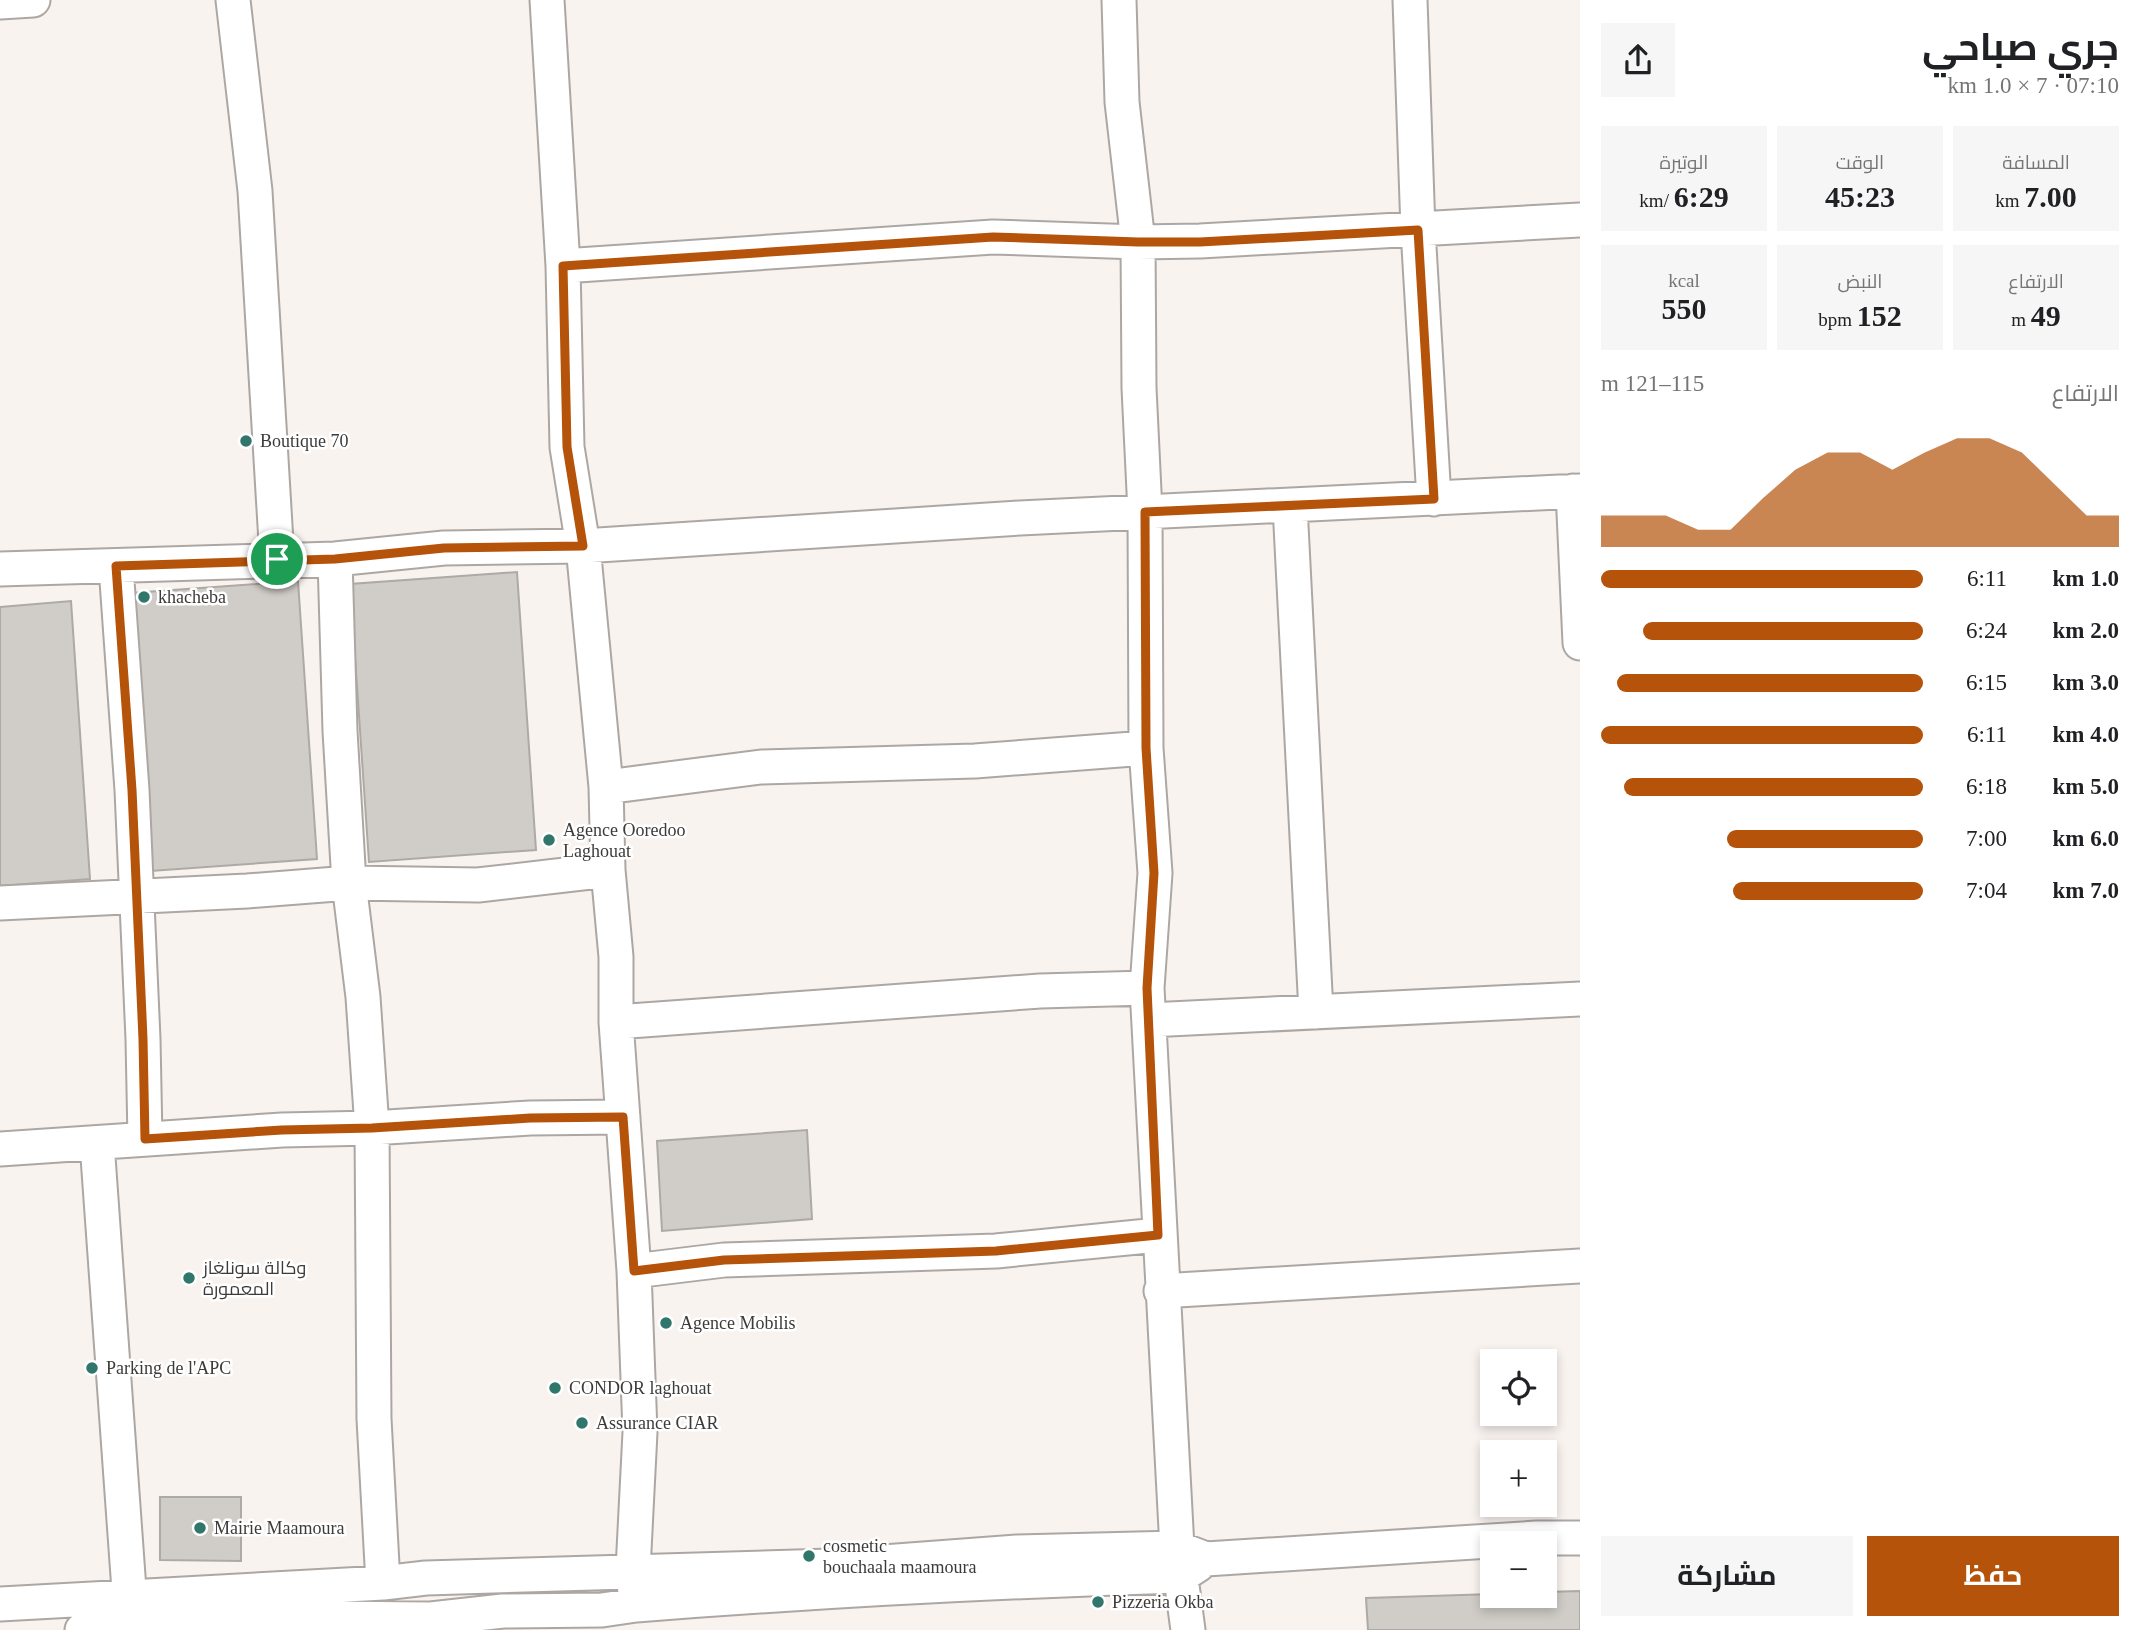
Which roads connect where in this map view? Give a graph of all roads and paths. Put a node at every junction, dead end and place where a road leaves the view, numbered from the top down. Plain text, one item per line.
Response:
1 (33, 0) edge
2 (233, 0) edge
3 (547, 0) edge
4 (1119, 0) edge
5 (1410, 0) edge
6 (0, 2) edge
7 (1580, 220) edge
8 (1418, 230) junction
9 (1138, 242) junction
10 (563, 266) junction
11 (1576, 491) edge
12 (1434, 499) junction
13 (1290, 506) junction
14 (1145, 512) junction
15 (583, 546) junction
16 (277, 559) junction
17 (335, 559) junction
18 (116, 566) junction
19 (0, 569) edge
20 (1580, 643) edge
21 (1146, 748) junction
22 (606, 787) junction
23 (608, 870) junction
24 (349, 883) junction
25 (137, 896) junction
26 (0, 903) edge
27 (1580, 999) edge
28 (1148, 1004) junction
29 (1315, 1012) junction
30 (616, 1022) junction
31 (623, 1117) junction
32 (372, 1128) junction
33 (145, 1139) junction
34 (97, 1143) junction
35 (0, 1149) edge
36 (1158, 1235) junction
37 (1580, 1266) edge
38 (634, 1271) junction
39 (1161, 1291) junction
40 (1580, 1538) edge
41 (1188, 1561) junction
42 (633, 1570) junction
43 (426, 1578) junction
44 (383, 1583) junction
45 (0, 1604) edge
46 (636, 1605) junction
47 (131, 1611) junction
48 (603, 1620) edge
49 (431, 1624) edge
50 (82, 1630) edge
51 (1188, 1630) edge

1 - 6 street
2 - 16 street
3 - 10 street
4 - 9 street
5 - 8 street
7 - 8 street
8 - 9 street
8 - 12 street
9 - 10 street
9 - 14 street
10 - 15 street
11 - 12 street
11 - 20 street
12 - 13 street
13 - 14 street
13 - 29 street
14 - 15 street
14 - 21 street
15 - 17 street
15 - 22 street
16 - 17 street
16 - 18 street
17 - 24 street
18 - 19 street
18 - 25 street
21 - 22 street
21 - 28 street
22 - 23 street
23 - 24 street
23 - 30 street
24 - 25 street
24 - 32 street
25 - 26 street
25 - 33 street
27 - 29 street
28 - 29 street
28 - 30 street
28 - 36 street
30 - 31 street
31 - 32 street
31 - 38 street
32 - 33 street
32 - 44 street
33 - 34 street
34 - 35 street
34 - 47 street
36 - 38 street
36 - 39 street
37 - 39 street
38 - 42 street
39 - 41 street
40 - 41 street
41 - 42 street
41 - 46 street
41 - 51 street
42 - 43 street
42 - 46 street
43 - 44 street
43 - 49 street
44 - 47 street
45 - 47 street
46 - 48 street
47 - 49 street
47 - 50 street
48 - 49 street

